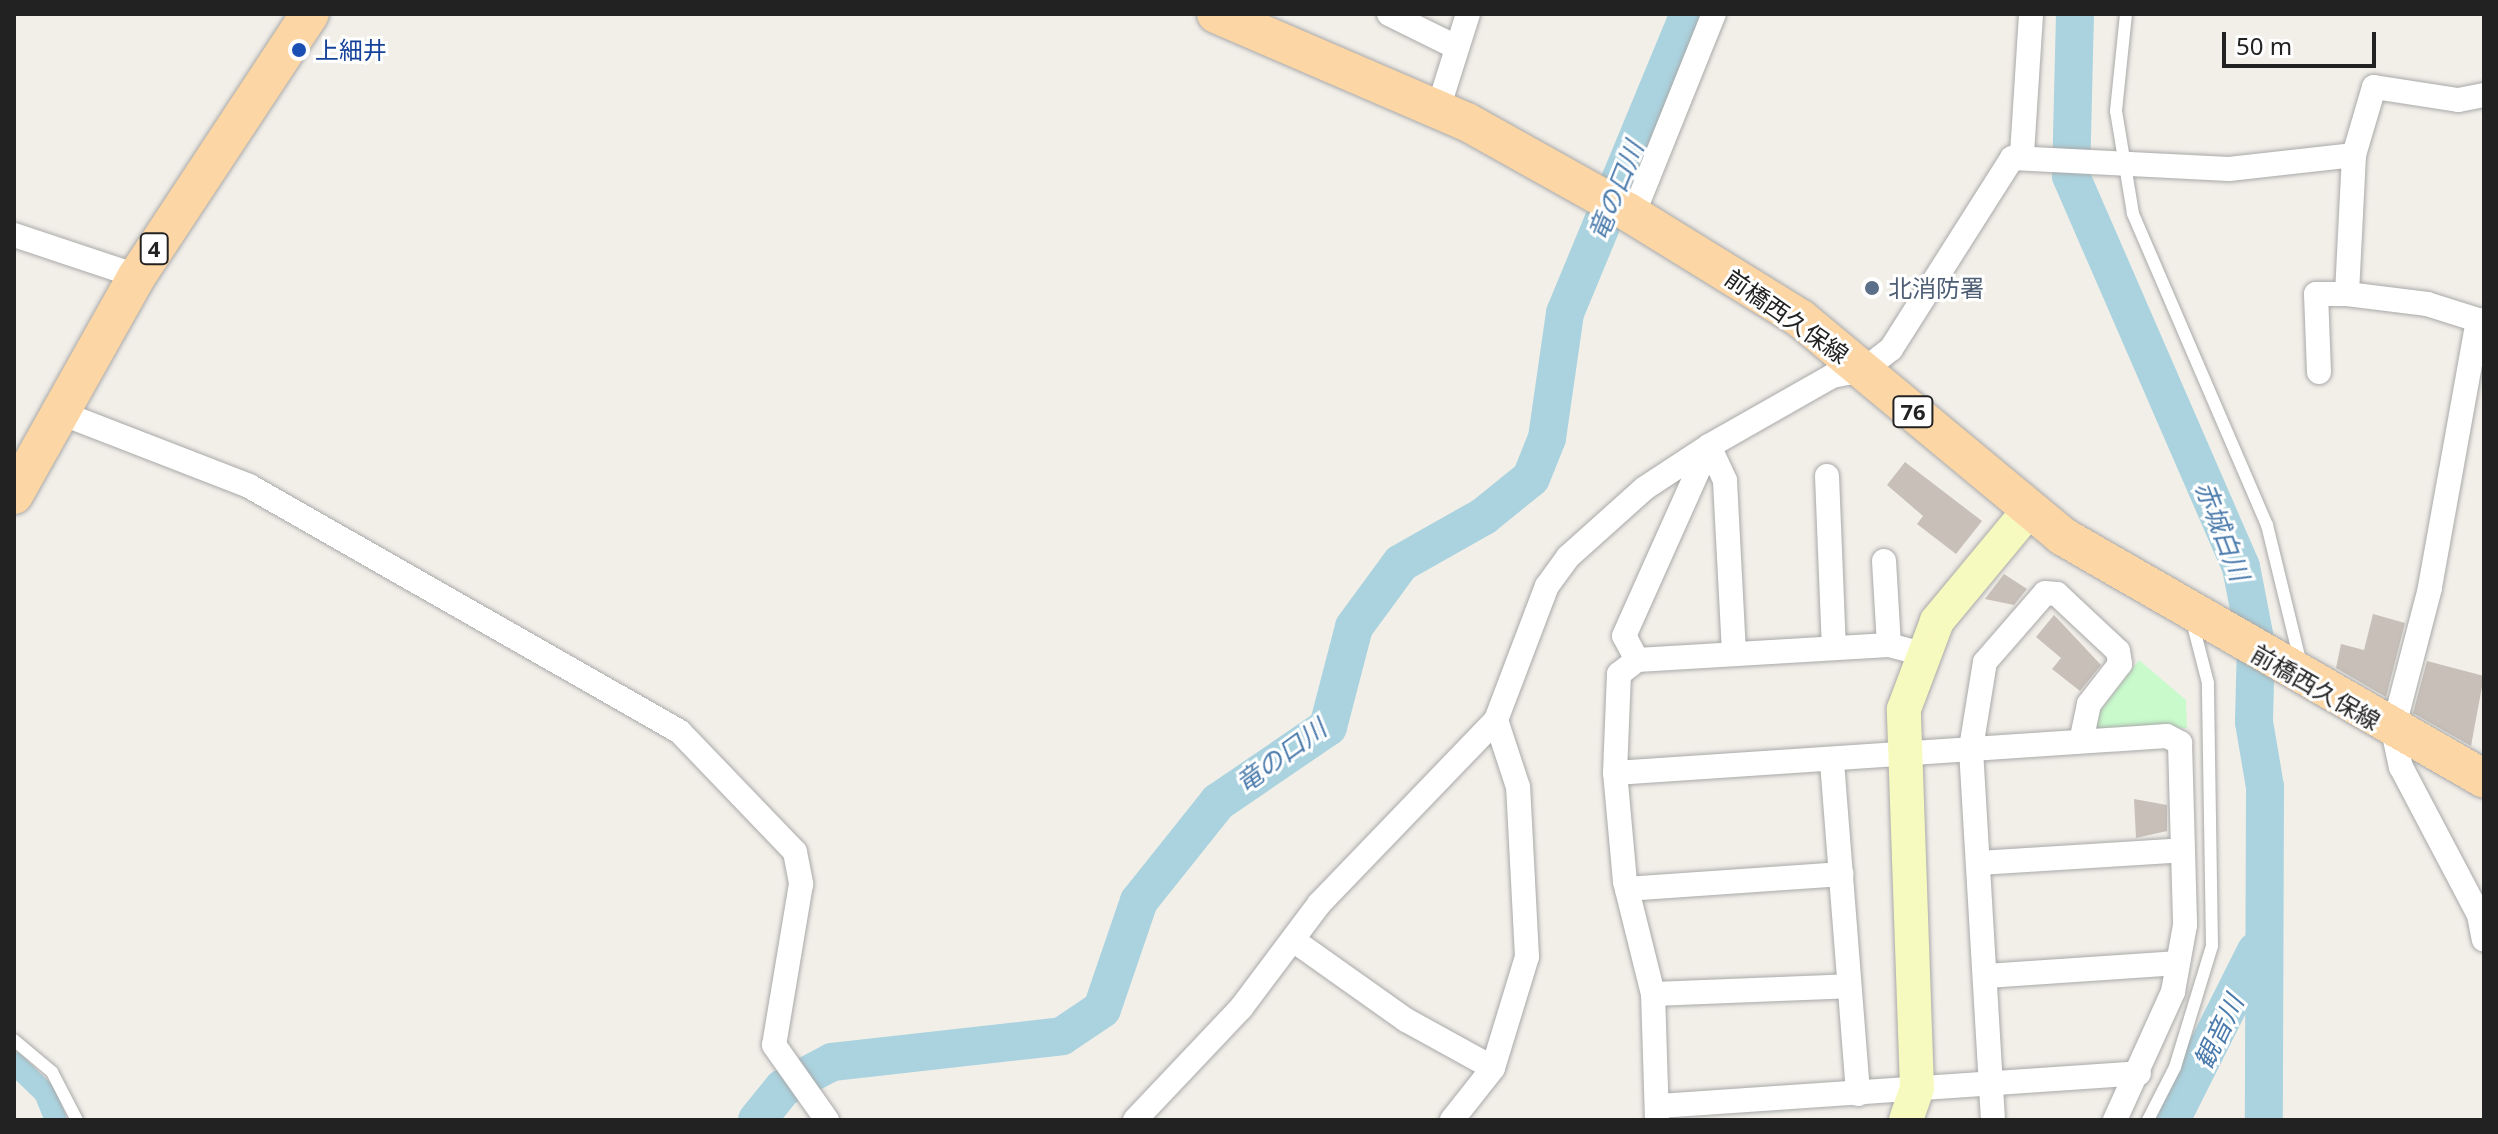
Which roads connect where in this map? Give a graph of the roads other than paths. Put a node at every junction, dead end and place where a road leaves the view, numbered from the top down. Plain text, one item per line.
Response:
1 (310, 14) edge
2 (1216, 14) edge
3 (1389, 14) edge
4 (1468, 14) edge
5 (1714, 14) edge
6 (2031, 14) edge
7 (2126, 14) edge
8 (1456, 47) junction
9 (2484, 95) edge
10 (1438, 109) junction
11 (2026, 154) junction
12 (2354, 155) junction
13 (2126, 169) junction
14 (1630, 213) junction
15 (14, 235) edge
16 (137, 276) junction
17 (2347, 294) junction
18 (2481, 321) edge
19 (1864, 370) junction
20 (2319, 372) dead end
21 (61, 413) junction
22 (1709, 446) junction
23 (1827, 476) dead end
24 (14, 495) edge
25 (2029, 510) junction
26 (1884, 561) dead end
27 (2192, 614) junction
28 (1834, 648) junction
29 (1904, 649) junction
30 (1734, 654) junction
31 (1637, 660) junction
32 (2300, 679) junction
33 (1496, 720) junction
34 (2393, 730) junction
35 (2081, 741) junction
36 (1971, 748) junction
37 (1901, 758) junction
38 (1832, 762) junction
39 (1615, 773) junction
40 (2484, 779) edge
41 (2183, 850) junction
42 (1979, 863) junction
43 (1841, 874) junction
44 (1627, 889) junction
45 (1293, 940) junction
46 (2484, 940) edge
47 (2178, 963) junction
48 (1987, 976) junction
49 (1849, 986) junction
50 (1653, 994) junction
51 (14, 1040) edge
52 (1493, 1068) junction
53 (2139, 1073) junction
54 (1996, 1083) junction
55 (1917, 1088) junction
56 (1858, 1094) junction
57 (1658, 1113) edge
58 (77, 1120) edge
59 (827, 1120) edge
60 (1135, 1120) edge
61 (1452, 1120) edge
62 (1906, 1120) edge
63 (1993, 1120) edge
64 (2115, 1120) edge
65 (2148, 1120) edge

1 - 16 main road, 4
2 - 10 main road, 前橋西久保線 / 76
3 - 8 street
4 - 8 street
5 - 14 street
6 - 11 street
7 - 13 lane
8 - 10 street
9 - 12 street
10 - 14 main road, 前橋西久保線 / 76
11 - 13 street
11 - 19 street
12 - 13 street
12 - 17 street
13 - 32 lane
14 - 19 main road, 前橋西久保線 / 76
15 - 16 street
16 - 21 main road, 4
17 - 18 street
17 - 20 street
18 - 34 street
19 - 22 street
19 - 25 main road, 前橋西久保線 / 76
21 - 24 main road, 4
21 - 59 street
22 - 30 street
22 - 31 street
22 - 33 street
23 - 28 street
25 - 27 main road, 前橋西久保線 / 76
25 - 29 street
26 - 29 street
27 - 32 main road, 前橋西久保線 / 76
27 - 65 lane
28 - 29 street
28 - 30 street
29 - 37 street
30 - 31 street
31 - 39 street
32 - 34 main road, 前橋西久保線 / 76
33 - 45 street
33 - 52 street
34 - 40 main road, 前橋西久保線 / 76
34 - 46 street
35 - 36 street
35 - 36 street
35 - 41 street
36 - 37 street
36 - 42 street
37 - 38 street
37 - 55 street
38 - 39 street
38 - 43 street
39 - 44 street
41 - 42 street
41 - 47 street
42 - 48 street
43 - 44 street
43 - 49 street
44 - 50 street
45 - 52 street
45 - 60 street
47 - 48 street
47 - 53 street
48 - 54 street
49 - 50 street
49 - 56 street
50 - 57 street
51 - 58 lane
52 - 61 street
53 - 54 street
53 - 64 street
54 - 55 street
54 - 63 street
55 - 56 street
55 - 62 street
56 - 57 street

